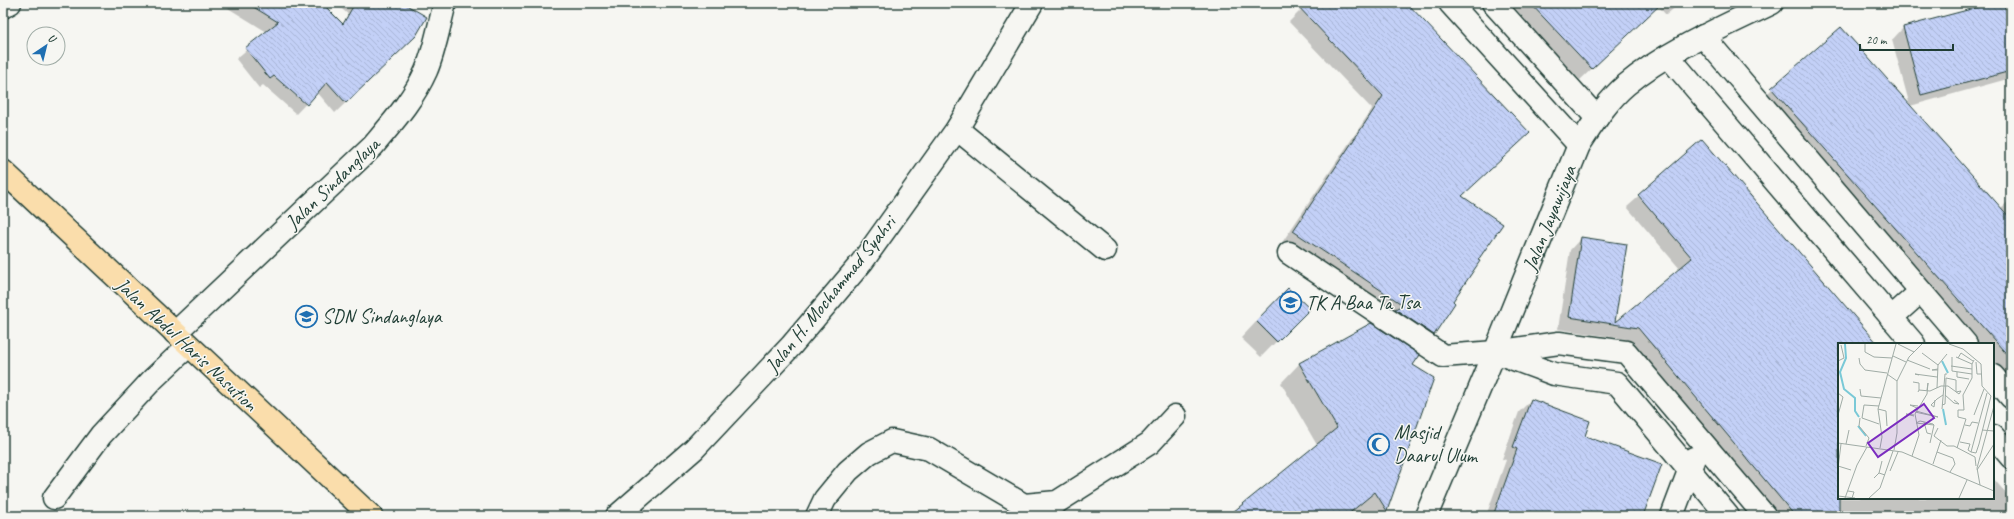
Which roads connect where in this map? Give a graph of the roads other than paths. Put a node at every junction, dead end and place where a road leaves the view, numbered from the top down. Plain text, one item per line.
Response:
1 (10, 3) edge
2 (445, 3) edge
3 (1032, 3) edge
4 (1450, 3) edge
5 (1493, 3) edge
6 (1772, 3) edge
7 (3, 7) edge
8 (1703, 36) junction
9 (1668, 56) junction
10 (1597, 118) junction
11 (957, 129) junction
12 (1579, 144) junction
13 (3, 171) edge
14 (1105, 250) dead end
15 (1289, 253) dead end
16 (1920, 292) junction
17 (1891, 318) junction
18 (181, 339) junction
19 (1913, 343) edge
20 (1965, 343) edge
21 (1495, 352) junction
22 (1994, 377) edge
23 (2011, 397) edge
24 (1175, 416) dead end
25 (1994, 437) edge
26 (1701, 441) junction
27 (2011, 457) edge
28 (1689, 470) junction
29 (54, 498) dead end
30 (371, 516) edge
31 (618, 516) edge
32 (817, 516) edge
33 (1426, 516) edge
34 (1672, 516) edge
35 (1728, 516) edge
36 (1765, 516) edge

1 - 7 street
2 - 18 street, Jalan Sindanglaya
3 - 11 street, Jalan H. Mochammad Syahri
4 - 12 street
5 - 10 street
6 - 8 street, Jalan Jayawijaya
8 - 9 street, Jalan Jayawijaya
8 - 16 street
9 - 10 street, Jalan Jayawijaya
9 - 17 street
10 - 12 street, Jalan Jayawijaya
11 - 14 street
11 - 31 street, Jalan H. Mochammad Syahri
12 - 21 street, Jalan Jayawijaya
13 - 18 highway, Jalan Abdul Haris Nasution
15 - 21 street
16 - 17 street
16 - 20 street
17 - 19 street
18 - 29 street, Jalan Sindanglaya
18 - 30 highway, Jalan Abdul Haris Nasution
21 - 26 street
21 - 28 street
21 - 33 street, Jalan Jayawijaya
22 - 23 street
24 - 32 street
25 - 27 street
26 - 28 street
26 - 36 street
28 - 34 street
28 - 35 street

